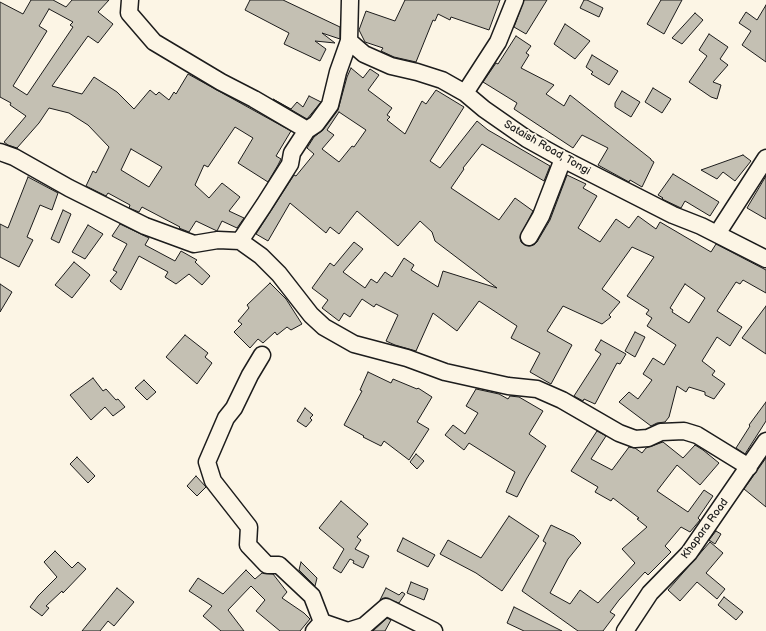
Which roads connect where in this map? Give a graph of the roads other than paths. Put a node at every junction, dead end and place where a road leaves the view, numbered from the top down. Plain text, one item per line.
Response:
1 (130, 0) edge
2 (350, 0) edge
3 (515, 0) edge
4 (349, 41) junction
5 (465, 93) junction
6 (307, 130) junction
7 (0, 152) edge
8 (766, 158) edge
9 (563, 159) junction
10 (717, 234) junction
11 (529, 237) dead end
12 (240, 241) junction
13 (766, 259) edge
14 (262, 355) dead end
15 (766, 441) edge
16 (749, 467) junction
17 (318, 626) edge
18 (434, 631) edge
19 (625, 631) edge

1 - 6 street
2 - 4 street
3 - 5 street
4 - 5 street, Sataish Road, Tongi
4 - 6 street
5 - 9 street, Sataish Road, Tongi
6 - 12 street
7 - 12 street
8 - 10 street
9 - 10 street, Sataish Road, Tongi
9 - 11 street
10 - 13 street, Sataish Road, Tongi
12 - 16 street
14 - 17 street
15 - 16 street, Khapara Road
16 - 19 street, Khapara Road
17 - 18 street

